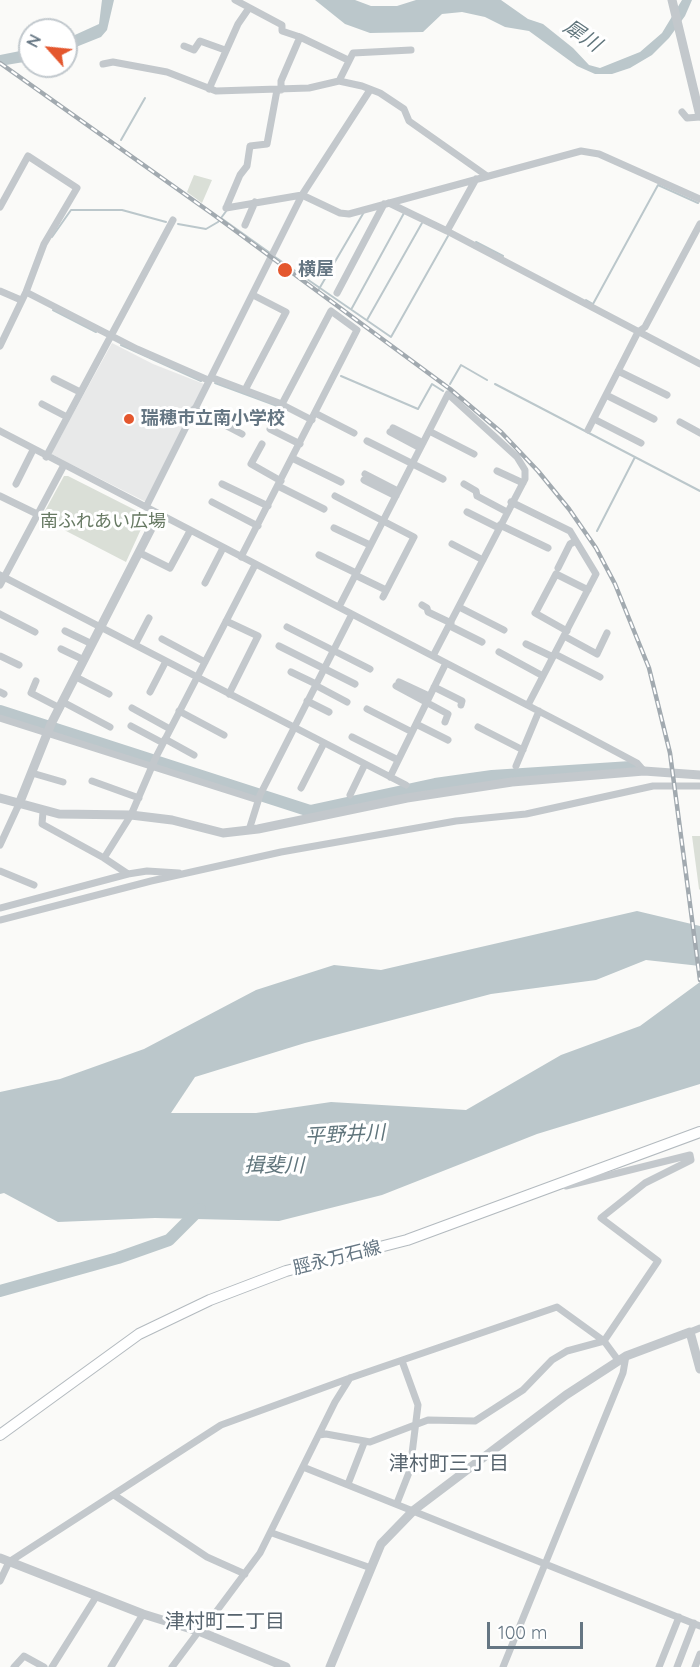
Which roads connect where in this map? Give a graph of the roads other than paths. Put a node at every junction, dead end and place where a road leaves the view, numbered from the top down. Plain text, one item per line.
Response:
1 (235, 0) edge
2 (672, 0) edge
3 (249, 8) junction
4 (300, 37) junction
5 (184, 46) dead end
6 (225, 50) junction
7 (411, 50) dead end
8 (348, 60) junction
9 (103, 64) dead end
10 (339, 81) junction
11 (210, 89) junction
12 (279, 90) junction
13 (370, 90) junction
14 (682, 112) dead end
15 (700, 117) edge
16 (487, 176) junction
17 (476, 179) junction
18 (302, 195) junction
19 (700, 199) edge
20 (255, 202) junction
21 (387, 204) junction
22 (0, 207) edge
23 (172, 220) dead end
24 (700, 224) edge
25 (245, 225) dead end
26 (447, 231) junction
27 (0, 291) edge
28 (26, 292) junction
29 (337, 293) dead end
30 (253, 295) junction
31 (21, 300) junction
32 (638, 332) junction
33 (111, 336) junction
34 (0, 346) edge
35 (700, 364) edge
36 (618, 371) junction
37 (54, 379) dead end
38 (211, 379) junction
39 (245, 390) junction
40 (81, 392) junction
41 (606, 394) junction
42 (667, 395) dead end
43 (42, 404) dead end
44 (282, 404) junction
45 (194, 409) junction
46 (314, 416) junction
47 (67, 417) junction
48 (594, 419) junction
49 (654, 419) dead end
50 (680, 422) dead end
51 (270, 429) dead end
52 (391, 430) dead end
53 (588, 430) dead end
54 (0, 431) edge
55 (429, 432) junction
56 (354, 433) dead end
57 (700, 433) edge
58 (242, 434) dead end
59 (367, 441) dead end
60 (641, 443) dead end
61 (262, 444) dead end
62 (300, 444) junction
63 (422, 446) junction
64 (33, 450) junction
65 (474, 454) dead end
66 (46, 457) junction
67 (292, 458) junction
68 (412, 464) junction
69 (64, 465) junction
70 (497, 471) dead end
71 (364, 477) dead end
72 (443, 479) dead end
73 (341, 482) dead end
74 (280, 483) junction
75 (523, 483) junction
76 (16, 484) dead end
77 (222, 484) dead end
78 (464, 484) dead end
79 (397, 494) junction
80 (0, 496) edge
81 (335, 496) dead end
82 (212, 502) dead end
83 (512, 502) junction
84 (268, 506) junction
85 (146, 507) junction
86 (324, 509) dead end
87 (467, 512) dead end
88 (507, 512) junction
89 (37, 514) junction
90 (158, 514) junction
91 (382, 520) junction
92 (258, 526) junction
93 (499, 526) junction
94 (334, 528) dead end
95 (190, 531) junction
96 (576, 541) junction
97 (452, 544) dead end
98 (370, 545) junction
99 (223, 548) junction
100 (548, 548) dead end
101 (140, 553) junction
102 (319, 555) dead end
103 (241, 557) junction
104 (483, 560) junction
105 (255, 565) junction
106 (558, 568) dead end
107 (355, 574) junction
108 (2, 576) edge
109 (205, 583) dead end
110 (0, 585) edge
111 (588, 590) junction
112 (422, 605) dead end
113 (339, 607) junction
114 (459, 608) junction
115 (0, 614) edge
116 (352, 614) junction
117 (148, 618) dead end
118 (226, 621) junction
119 (450, 624) junction
120 (101, 627) junction
121 (287, 627) dead end
122 (504, 630) dead end
123 (65, 631) dead end
124 (35, 632) dead end
125 (607, 633) dead end
126 (565, 634) junction
127 (162, 639) dead end
128 (482, 642) dead end
129 (92, 644) junction
130 (526, 644) dead end
131 (135, 645) junction
132 (279, 646) dead end
133 (61, 649) dead end
134 (333, 651) junction
135 (499, 652) dead end
136 (554, 655) junction
137 (0, 656) edge
138 (433, 656) junction
139 (84, 660) junction
140 (166, 661) junction
141 (205, 662) junction
142 (446, 663) junction
143 (19, 665) dead end
144 (324, 669) junction
145 (370, 669) dead end
146 (291, 672) dead end
147 (197, 676) junction
148 (543, 676) junction
149 (76, 677) junction
150 (600, 677) dead end
151 (36, 681) dead end
152 (316, 684) junction
153 (355, 684) dead end
154 (397, 684) dead end
155 (434, 687) junction
156 (150, 692) dead end
157 (109, 694) dead end
158 (229, 694) junction
159 (428, 699) junction
160 (307, 701) junction
161 (347, 702) dead end
162 (61, 705) junction
163 (461, 705) dead end
164 (528, 705) junction
165 (132, 708) dead end
166 (367, 709) dead end
167 (179, 711) junction
168 (538, 711) junction
169 (329, 712) dead end
170 (0, 718) edge
171 (445, 722) dead end
172 (416, 724) junction
173 (131, 726) dead end
174 (110, 727) dead end
175 (293, 727) junction
176 (477, 727) dead end
177 (170, 729) junction
178 (412, 732) junction
179 (47, 734) junction
180 (224, 735) dead end
181 (352, 737) dead end
182 (448, 740) dead end
183 (164, 741) junction
184 (324, 743) junction
185 (523, 750) junction
186 (194, 755) dead end
187 (398, 760) junction
188 (364, 764) junction
189 (152, 766) junction
190 (516, 766) dead end
191 (644, 771) junction
192 (32, 773) junction
193 (700, 775) edge
194 (390, 777) junction
195 (92, 781) dead end
196 (63, 782) dead end
197 (406, 785) dead end
198 (700, 786) edge
199 (301, 788) dead end
200 (350, 795) dead end
201 (0, 798) edge
202 (139, 798) junction
203 (258, 800) junction
204 (19, 804) junction
205 (43, 812) junction
206 (131, 815) junction
207 (249, 830) junction
208 (0, 845) edge
209 (104, 858) junction
210 (0, 871) edge
211 (189, 873) junction
212 (128, 874) junction
213 (34, 885) dead end
214 (0, 908) edge
215 (0, 920) edge
216 (700, 1132) edge
217 (528, 1194) junction
218 (700, 1328) edge
219 (690, 1332) junction
220 (604, 1341) junction
221 (622, 1358) junction
222 (402, 1361) junction
223 (700, 1369) edge
224 (350, 1378) junction
225 (416, 1425) junction
226 (0, 1435) edge
227 (319, 1435) junction
228 (364, 1443) junction
229 (303, 1467) junction
230 (348, 1484) junction
231 (114, 1495) junction
232 (397, 1503) junction
233 (414, 1510) junction
234 (272, 1533) junction
235 (5, 1560) edge
236 (546, 1563) junction
237 (371, 1568) junction
238 (245, 1574) junction
239 (0, 1581) edge
240 (96, 1597) junction
241 (143, 1614) junction
242 (679, 1617) junction
243 (697, 1624) edge
244 (200, 1632) junction
245 (700, 1654) edge
246 (14, 1667) edge
247 (44, 1667) edge
248 (52, 1667) edge
249 (111, 1667) edge
250 (172, 1667) edge
251 (286, 1667) edge
252 (330, 1667) edge
253 (503, 1667) edge
254 (658, 1667) edge
255 (677, 1667) edge
256 (695, 1667) edge

1 - 3 street
2 - 15 street
3 - 4 street
3 - 6 street
4 - 8 street
4 - 12 street
5 - 6 street
6 - 11 street
7 - 8 street
8 - 10 street
9 - 11 street
10 - 12 street
10 - 13 street
11 - 12 street
12 - 20 street
13 - 16 street
13 - 18 street
14 - 15 street
16 - 17 street
16 - 19 street
17 - 21 street
17 - 26 street
18 - 20 street
18 - 21 street
18 - 30 street
20 - 25 street
21 - 26 street
21 - 29 street
22 - 28 street
23 - 33 street
24 - 32 street
26 - 32 street
27 - 31 street
28 - 31 street
28 - 33 street
30 - 38 street
30 - 39 street
31 - 34 street
32 - 35 street
32 - 36 street
33 - 38 street
33 - 40 street
36 - 41 street
36 - 42 street
37 - 40 street
38 - 39 street
38 - 45 street
39 - 44 street
40 - 47 street
41 - 48 street
41 - 49 street
43 - 47 street
44 - 46 street
44 - 46 street
45 - 58 street
45 - 85 street
46 - 56 street
46 - 62 street
47 - 66 street
48 - 53 street
48 - 60 street
50 - 57 street
51 - 62 street
52 - 63 street
54 - 64 street
55 - 63 street
55 - 65 street
55 - 75 street
59 - 68 street
61 - 74 street
62 - 67 street
63 - 68 street
64 - 66 street
64 - 76 street
66 - 69 street
67 - 73 street
67 - 74 street
68 - 72 street
68 - 79 street
69 - 85 street
69 - 89 street
70 - 75 street
71 - 79 street
74 - 84 street
74 - 86 street
75 - 83 street
77 - 84 street
78 - 88 street
79 - 91 street
80 - 89 street
81 - 91 street
82 - 92 street
83 - 88 street
83 - 96 street
84 - 92 street
85 - 90 street
87 - 93 street
88 - 93 street
89 - 108 street
90 - 95 street
90 - 101 street
91 - 98 street
91 - 107 street
92 - 103 street
93 - 100 street
93 - 104 street
94 - 98 street
95 - 99 street
95 - 101 street
96 - 106 street
96 - 111 street
97 - 104 street
98 - 107 street
99 - 103 street
99 - 109 street
101 - 120 street
102 - 107 street
103 - 105 street
104 - 114 street
105 - 113 street
105 - 118 street
107 - 113 street
108 - 110 street
108 - 120 street
111 - 126 street
111 - 126 street
112 - 119 street
113 - 116 street
114 - 119 street
114 - 122 street
115 - 124 street
116 - 134 street
116 - 138 street
117 - 131 street
118 - 141 street
118 - 158 street
119 - 128 street
119 - 138 street
120 - 129 street
120 - 131 street
121 - 134 street
123 - 129 street
125 - 126 street
126 - 136 street
127 - 141 street
129 - 139 street
130 - 136 street
131 - 140 street
132 - 144 street
133 - 139 street
134 - 144 street
134 - 145 street
135 - 148 street
136 - 148 street
136 - 150 street
137 - 143 street
138 - 142 street
139 - 149 street
140 - 147 street
140 - 156 street
141 - 147 street
142 - 155 street
142 - 164 street
144 - 152 street
144 - 153 street
146 - 152 street
147 - 158 street
147 - 167 street
148 - 164 street
149 - 157 street
149 - 162 street
151 - 162 street
152 - 160 street
152 - 161 street
154 - 159 street
155 - 159 street
155 - 163 street
158 - 175 street
159 - 171 street
159 - 172 street
160 - 169 street
160 - 175 street
162 - 174 street
162 - 179 street
164 - 168 street
165 - 177 street
166 - 178 street
167 - 177 street
167 - 180 street
168 - 185 street
168 - 191 street
170 - 179 street
172 - 178 street
172 - 182 street
173 - 183 street
175 - 184 street
175 - 203 street
176 - 185 street
177 - 183 street
178 - 187 street
179 - 189 street
179 - 192 street
181 - 187 street
183 - 186 street
183 - 189 street
184 - 188 street
184 - 199 street
185 - 190 street
187 - 194 street
188 - 194 street
188 - 200 street
189 - 202 street
189 - 203 street
191 - 193 street
191 - 207 street
192 - 196 street
192 - 204 street
194 - 197 street
195 - 202 street
198 - 211 street
201 - 204 street
202 - 206 street
203 - 207 street
204 - 205 street
204 - 208 street
205 - 206 street
205 - 209 street
206 - 207 street
206 - 209 street
209 - 212 street
210 - 213 street
211 - 212 street
211 - 215 street
212 - 214 street
216 - 217 main road, 脛永万石線
217 - 220 street
217 - 226 main road, 脛永万石線
218 - 219 street
219 - 221 street
219 - 223 street
220 - 221 street
220 - 222 street
220 - 225 street
221 - 233 street
221 - 236 street
222 - 224 street
222 - 225 street
224 - 227 street
224 - 231 street
225 - 228 street
225 - 232 street
227 - 228 street
227 - 229 street
228 - 230 street
229 - 230 street
229 - 234 street
230 - 232 street
231 - 235 street
231 - 238 street
232 - 233 street
233 - 236 street
233 - 237 street
234 - 237 street
234 - 238 street
235 - 239 street
235 - 240 street
236 - 242 street
236 - 253 street
237 - 252 street
238 - 244 street
240 - 241 street
240 - 248 street
241 - 244 street
241 - 249 street
242 - 243 street
242 - 254 street
243 - 255 street
244 - 250 street
244 - 251 street
245 - 256 street
246 - 247 street

